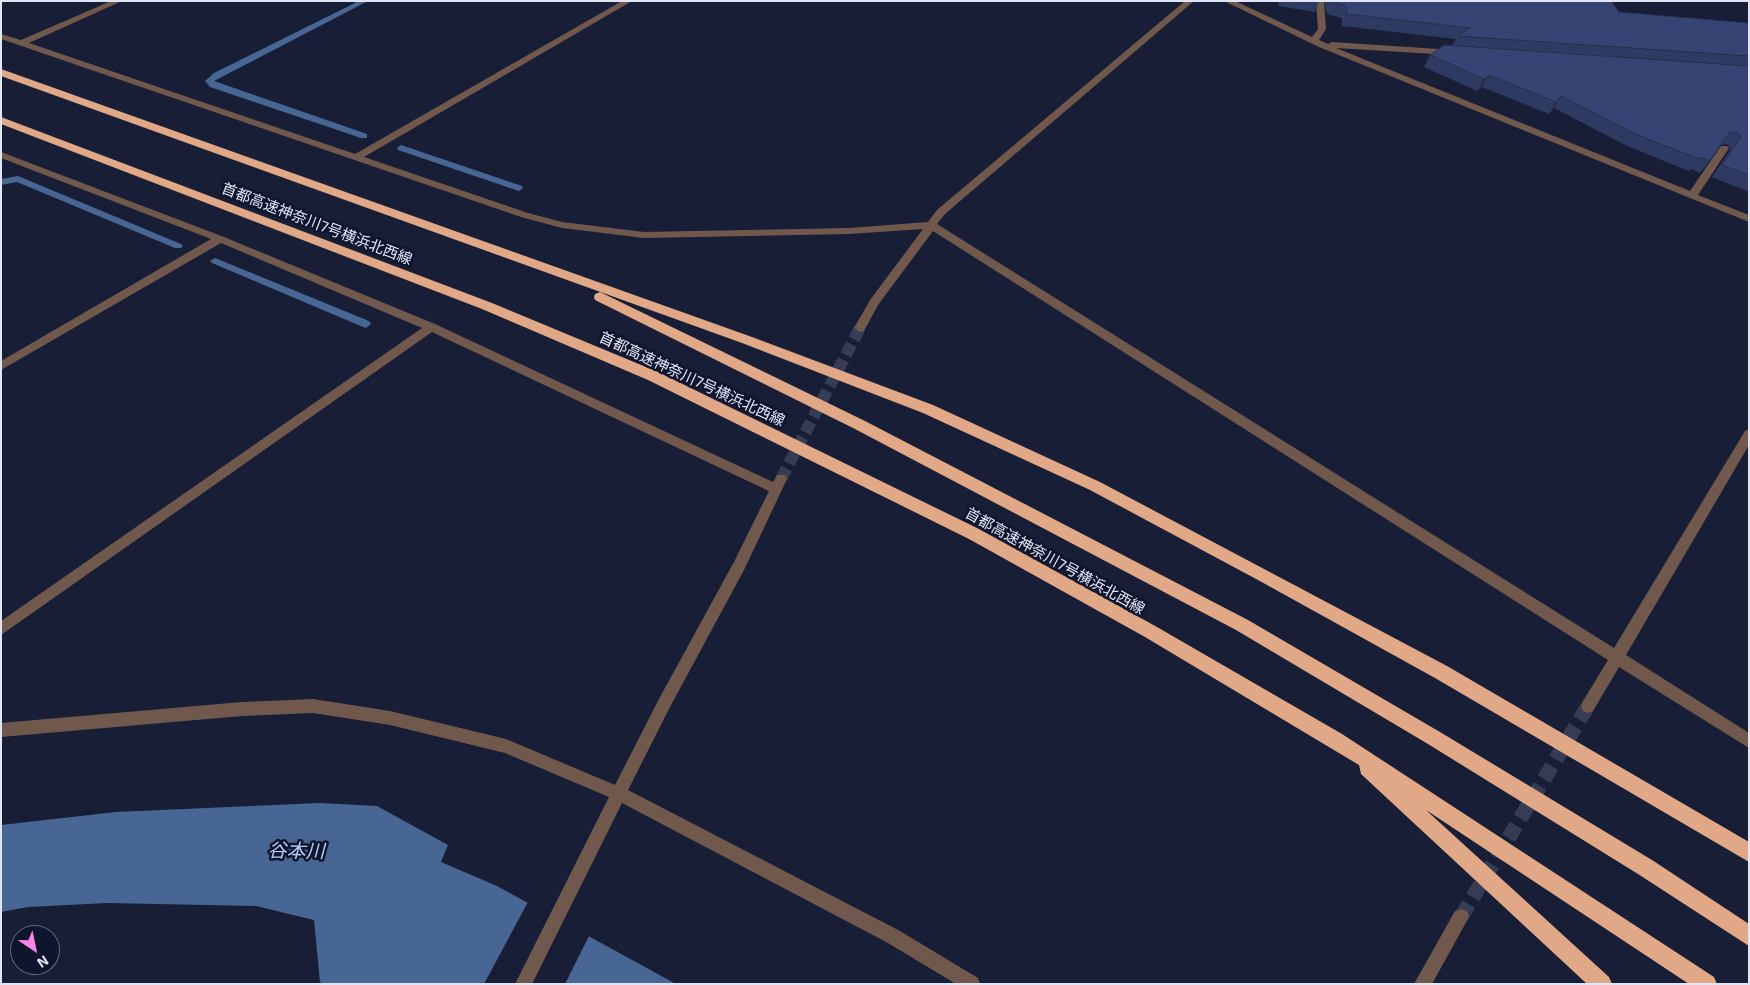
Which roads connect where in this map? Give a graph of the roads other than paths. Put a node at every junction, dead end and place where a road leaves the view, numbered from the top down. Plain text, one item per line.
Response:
1 (118, 1) edge
2 (628, 1) edge
3 (1190, 1) edge
4 (1228, 1) edge
5 (1320, 1) edge
6 (1, 36) edge
7 (1318, 43) junction
8 (22, 44) junction
9 (1463, 53) edge
10 (1, 72) edge
11 (1, 120) edge
12 (1724, 148) edge
13 (1, 156) edge
14 (356, 158) junction
15 (1693, 195) junction
16 (1749, 219) edge
17 (931, 225) junction
18 (220, 240) junction
19 (528, 262) junction
20 (432, 327) junction
21 (860, 328) tunnel mouth
22 (1, 366) edge
23 (1749, 434) edge
24 (1, 629) edge
25 (1617, 658) junction
26 (1588, 706) tunnel mouth
27 (1, 730) edge
28 (1336, 740) junction
29 (1749, 741) edge
30 (620, 794) junction
31 (1749, 853) edge
32 (1461, 917) tunnel mouth
33 (1749, 936) edge
34 (523, 984) edge
35 (972, 984) edge
36 (1422, 984) edge
37 (1602, 984) edge
38 (1707, 984) edge

1 - 8 street
2 - 14 street
3 - 17 street
4 - 7 street
5 - 7 street
6 - 8 street
7 - 9 street
7 - 15 street
8 - 14 street
10 - 19 highway
11 - 28 highway, 首都高速神奈川7号横浜北西線
12 - 15 street
13 - 18 street
14 - 17 street
15 - 16 street
17 - 21 street
17 - 25 street
18 - 20 street
18 - 22 street
19 - 31 highway
19 - 33 highway
20 - 24 street
20 - 30 street
23 - 25 street
25 - 26 street
25 - 29 street
27 - 30 street
28 - 37 highway
28 - 38 highway
30 - 34 street
30 - 35 street
32 - 36 street

